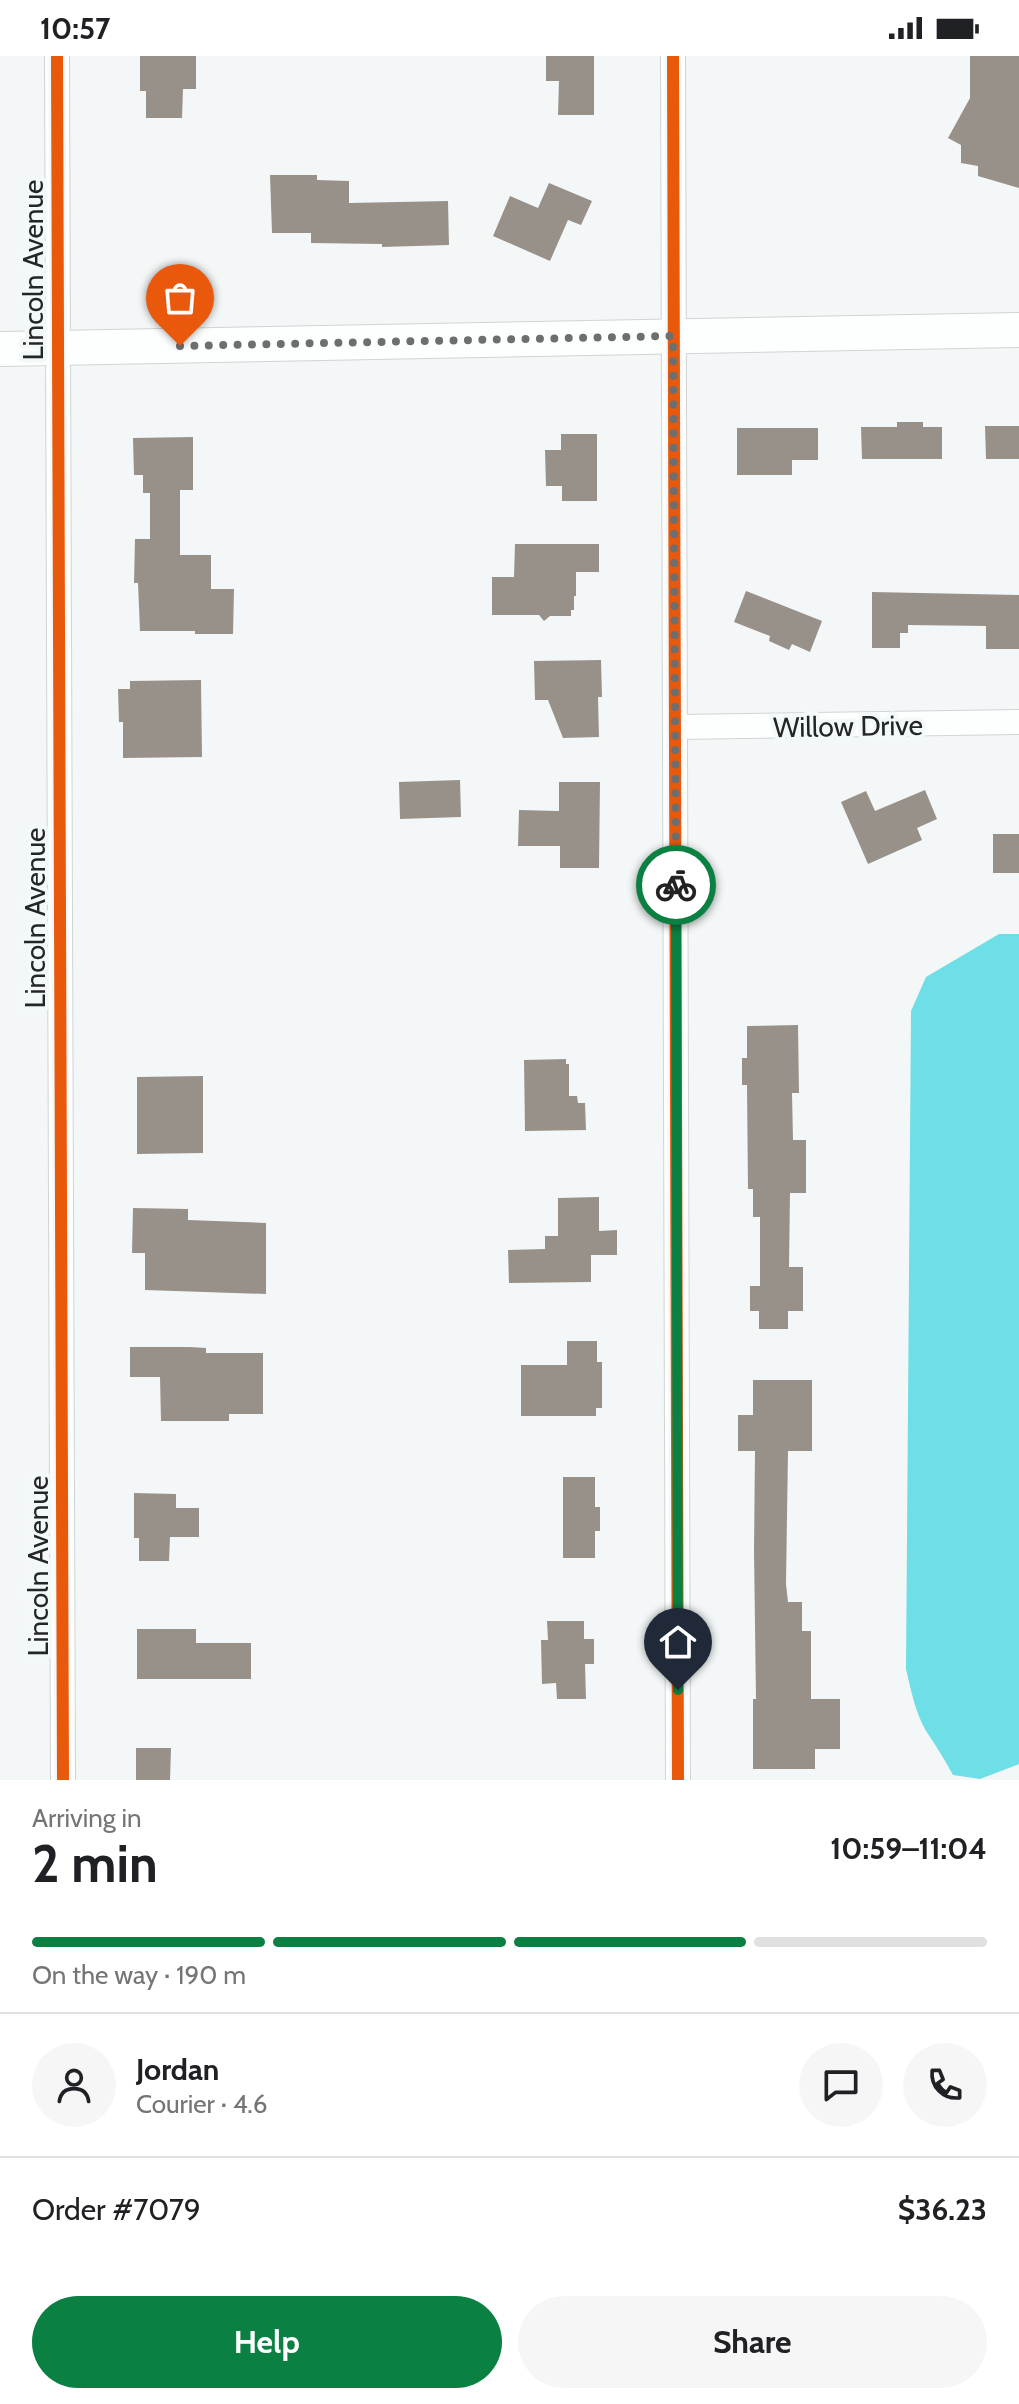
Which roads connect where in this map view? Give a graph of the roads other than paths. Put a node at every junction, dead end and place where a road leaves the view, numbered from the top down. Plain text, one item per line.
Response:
1 (57, 56) edge
2 (673, 56) edge
3 (1019, 330) edge
4 (673, 336) junction
5 (57, 348) junction
6 (0, 349) edge
7 (1019, 722) edge
8 (676, 727) junction
9 (63, 1780) edge
10 (678, 1780) edge

1 - 5 street, Lincoln Avenue
2 - 4 street
3 - 4 main road
4 - 5 main road
4 - 8 street
5 - 6 main road
5 - 9 street, Lincoln Avenue
7 - 8 street, Willow Drive
8 - 10 street

